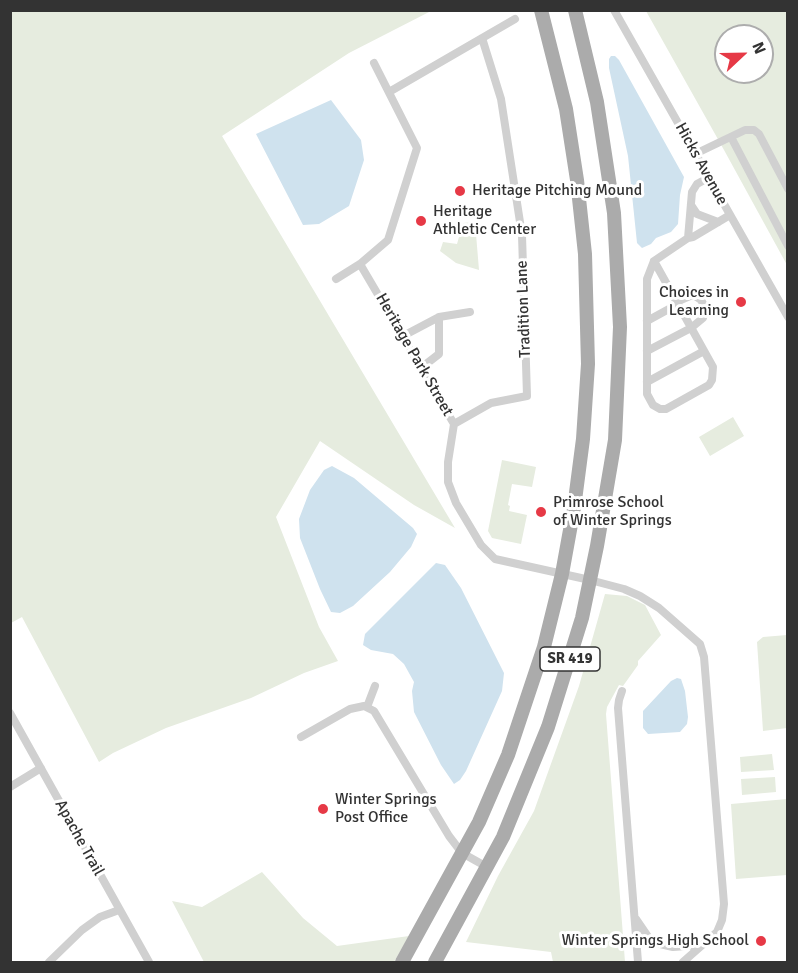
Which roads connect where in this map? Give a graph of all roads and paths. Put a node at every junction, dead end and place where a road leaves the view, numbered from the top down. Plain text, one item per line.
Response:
1 (541, 10) edge
2 (575, 10) edge
3 (614, 10) edge
4 (515, 19) dead end
5 (483, 38) junction
6 (374, 63) dead end
7 (389, 92) junction
8 (731, 137) junction
9 (695, 154) junction
10 (708, 178) junction
11 (788, 189) edge
12 (691, 205) junction
13 (730, 215) junction
14 (718, 222) junction
15 (688, 238) junction
16 (788, 246) edge
17 (654, 261) junction
18 (360, 264) junction
19 (336, 279) dead end
20 (677, 303) junction
21 (470, 312) dead end
22 (439, 317) junction
23 (788, 317) edge
24 (647, 321) junction
25 (691, 328) junction
26 (403, 336) junction
27 (647, 351) junction
28 (704, 351) junction
29 (421, 368) junction
30 (647, 382) junction
31 (454, 424) junction
32 (562, 574) junction
33 (590, 580) junction
34 (375, 686) dead end
35 (622, 691) dead end
36 (367, 707) junction
37 (10, 713) edge
38 (301, 738) dead end
39 (41, 768) junction
40 (10, 787) edge
41 (462, 853) junction
42 (487, 867) junction
43 (119, 910) junction
44 (635, 916) junction
45 (704, 945) junction
46 (49, 963) edge
47 (148, 963) edge
48 (402, 963) edge
49 (435, 963) edge
50 (638, 963) edge
51 (683, 963) edge

1 - 32 main road, SR 419
2 - 33 main road, SR 419
3 - 9 street, Hicks Avenue
4 - 5 street
5 - 7 street
5 - 31 street, Tradition Lane
6 - 7 street
7 - 18 street
8 - 9 street
8 - 11 street
8 - 16 street
9 - 10 street, Hicks Avenue
10 - 12 street
10 - 13 street, Hicks Avenue
12 - 14 street
12 - 15 street
13 - 14 street
13 - 23 street, Hicks Avenue
14 - 15 street
15 - 17 street
17 - 20 street
17 - 24 street
18 - 19 street
18 - 26 street, Heritage Park Street
20 - 24 street
20 - 25 street
20 - 25 street
21 - 22 street
22 - 26 street
22 - 29 street
24 - 27 street
25 - 27 street
25 - 28 street
26 - 29 street, Heritage Park Street
27 - 30 street
28 - 30 street
28 - 30 street
29 - 31 street, Heritage Park Street
31 - 32 street, Heritage Park Street
32 - 33 street, Heritage Park Street
32 - 41 main road, SR 419
33 - 42 main road, SR 419
33 - 45 street, Heritage Park Street
34 - 36 street
35 - 44 street
36 - 38 street
36 - 41 street
37 - 39 street, Apache Trail
39 - 40 street
39 - 43 street, Apache Trail
41 - 42 street
41 - 48 main road, SR 419
42 - 49 main road, SR 419
43 - 46 street
43 - 47 street, Apache Trail
44 - 45 street
44 - 50 street
45 - 51 street, Heritage Park Street

